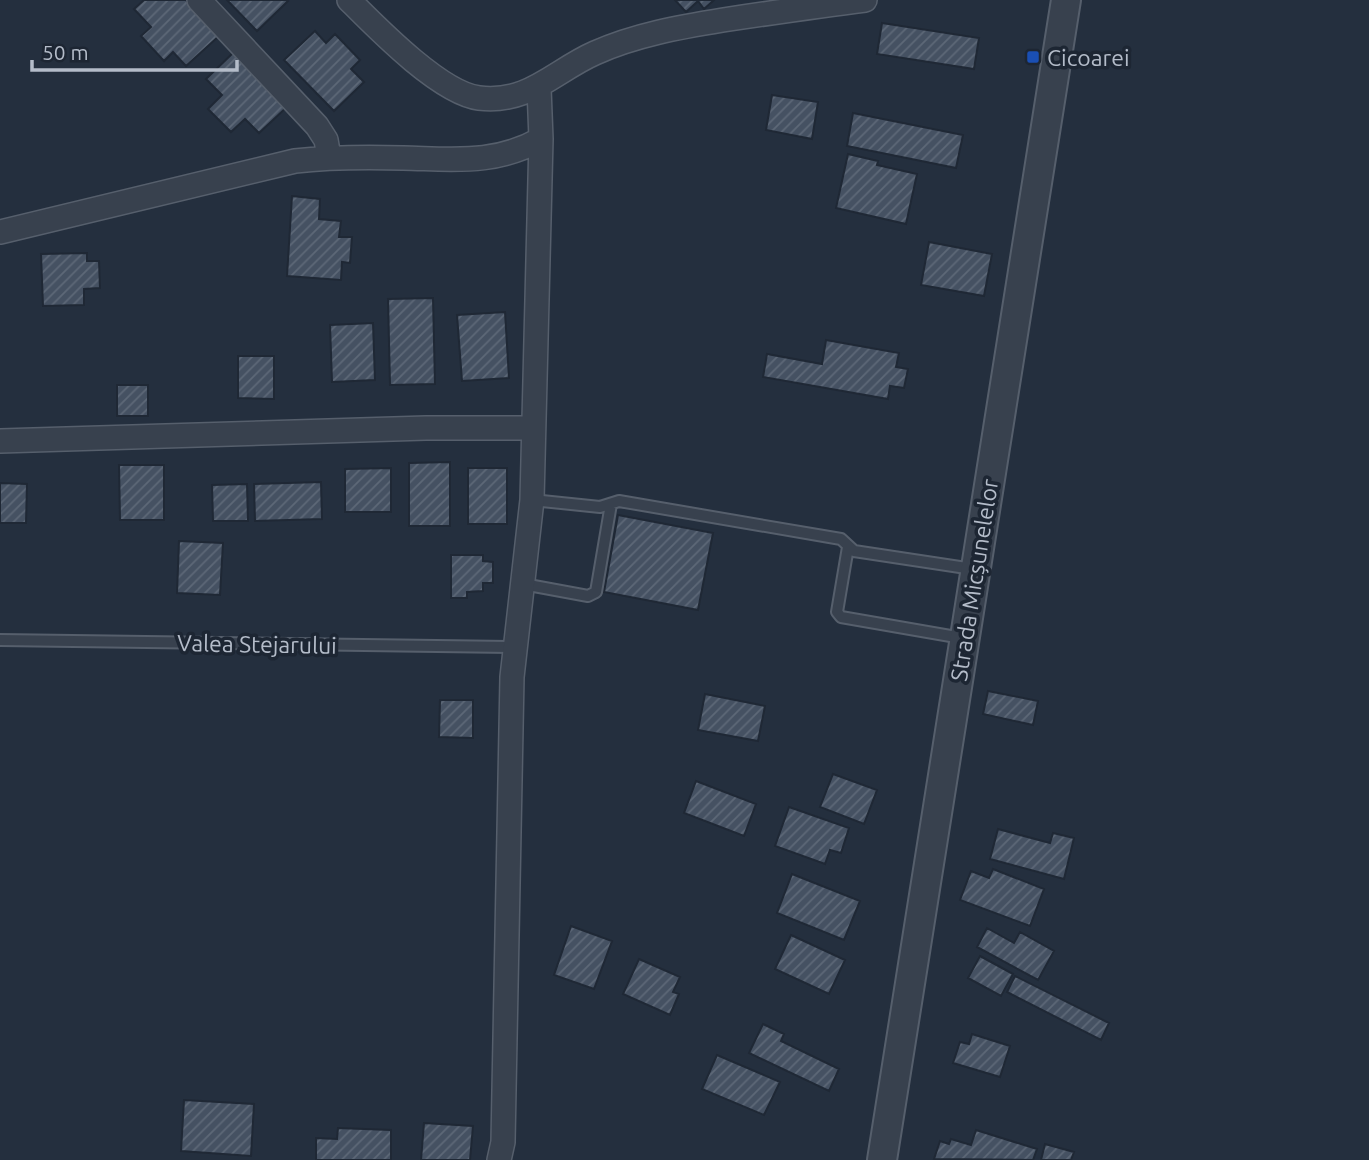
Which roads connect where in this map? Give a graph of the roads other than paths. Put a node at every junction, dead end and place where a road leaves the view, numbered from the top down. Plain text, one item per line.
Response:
1 (199, 0) edge
2 (349, 0) edge
3 (865, 0) edge
4 (1066, 0) edge
5 (795, 4) edge
6 (539, 88) junction
7 (541, 139) junction
8 (329, 157) junction
9 (0, 232) edge
10 (533, 428) junction
11 (0, 442) edge
12 (532, 500) junction
13 (611, 505) junction
14 (848, 547) junction
15 (976, 569) junction
16 (523, 584) junction
17 (965, 639) junction
18 (0, 640) edge
19 (514, 647) junction
20 (499, 1160) edge
21 (882, 1160) edge

1 - 8 street
2 - 6 street
3 - 5 street
4 - 15 street, Strada Micșunelelor
5 - 6 street
6 - 7 street
7 - 8 street
7 - 10 street
8 - 9 street
10 - 11 street
10 - 12 street
12 - 13 lane
12 - 16 street
13 - 14 lane
13 - 16 lane
14 - 15 lane
14 - 17 lane
15 - 17 street, Strada Micșunelelor
16 - 19 street
17 - 21 street, Strada Micșunelelor
18 - 19 lane, Valea Stejarului
19 - 20 street

